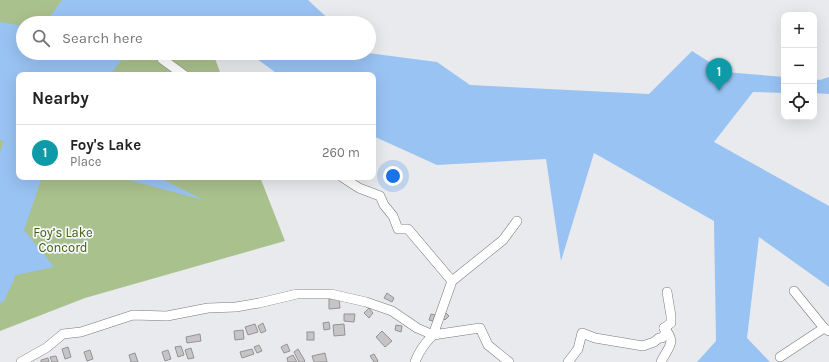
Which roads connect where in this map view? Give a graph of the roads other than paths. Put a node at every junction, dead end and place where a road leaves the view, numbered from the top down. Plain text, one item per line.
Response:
1 (163, 60) edge
2 (180, 72) edge
3 (347, 180) edge
4 (517, 221) dead end
5 (452, 281) junction
6 (794, 291) dead end
7 (667, 292) dead end
8 (664, 328) junction
9 (826, 330) edge
10 (433, 335) junction
11 (780, 357) dead end
12 (21, 362) edge
13 (415, 362) edge
14 (509, 362) edge
15 (568, 362) edge
16 (661, 362) edge

1 - 2 street
3 - 5 street
4 - 5 street
5 - 10 street
6 - 9 street
7 - 8 street
8 - 15 street
8 - 16 street
9 - 11 street
10 - 12 street
10 - 13 street
10 - 14 street

